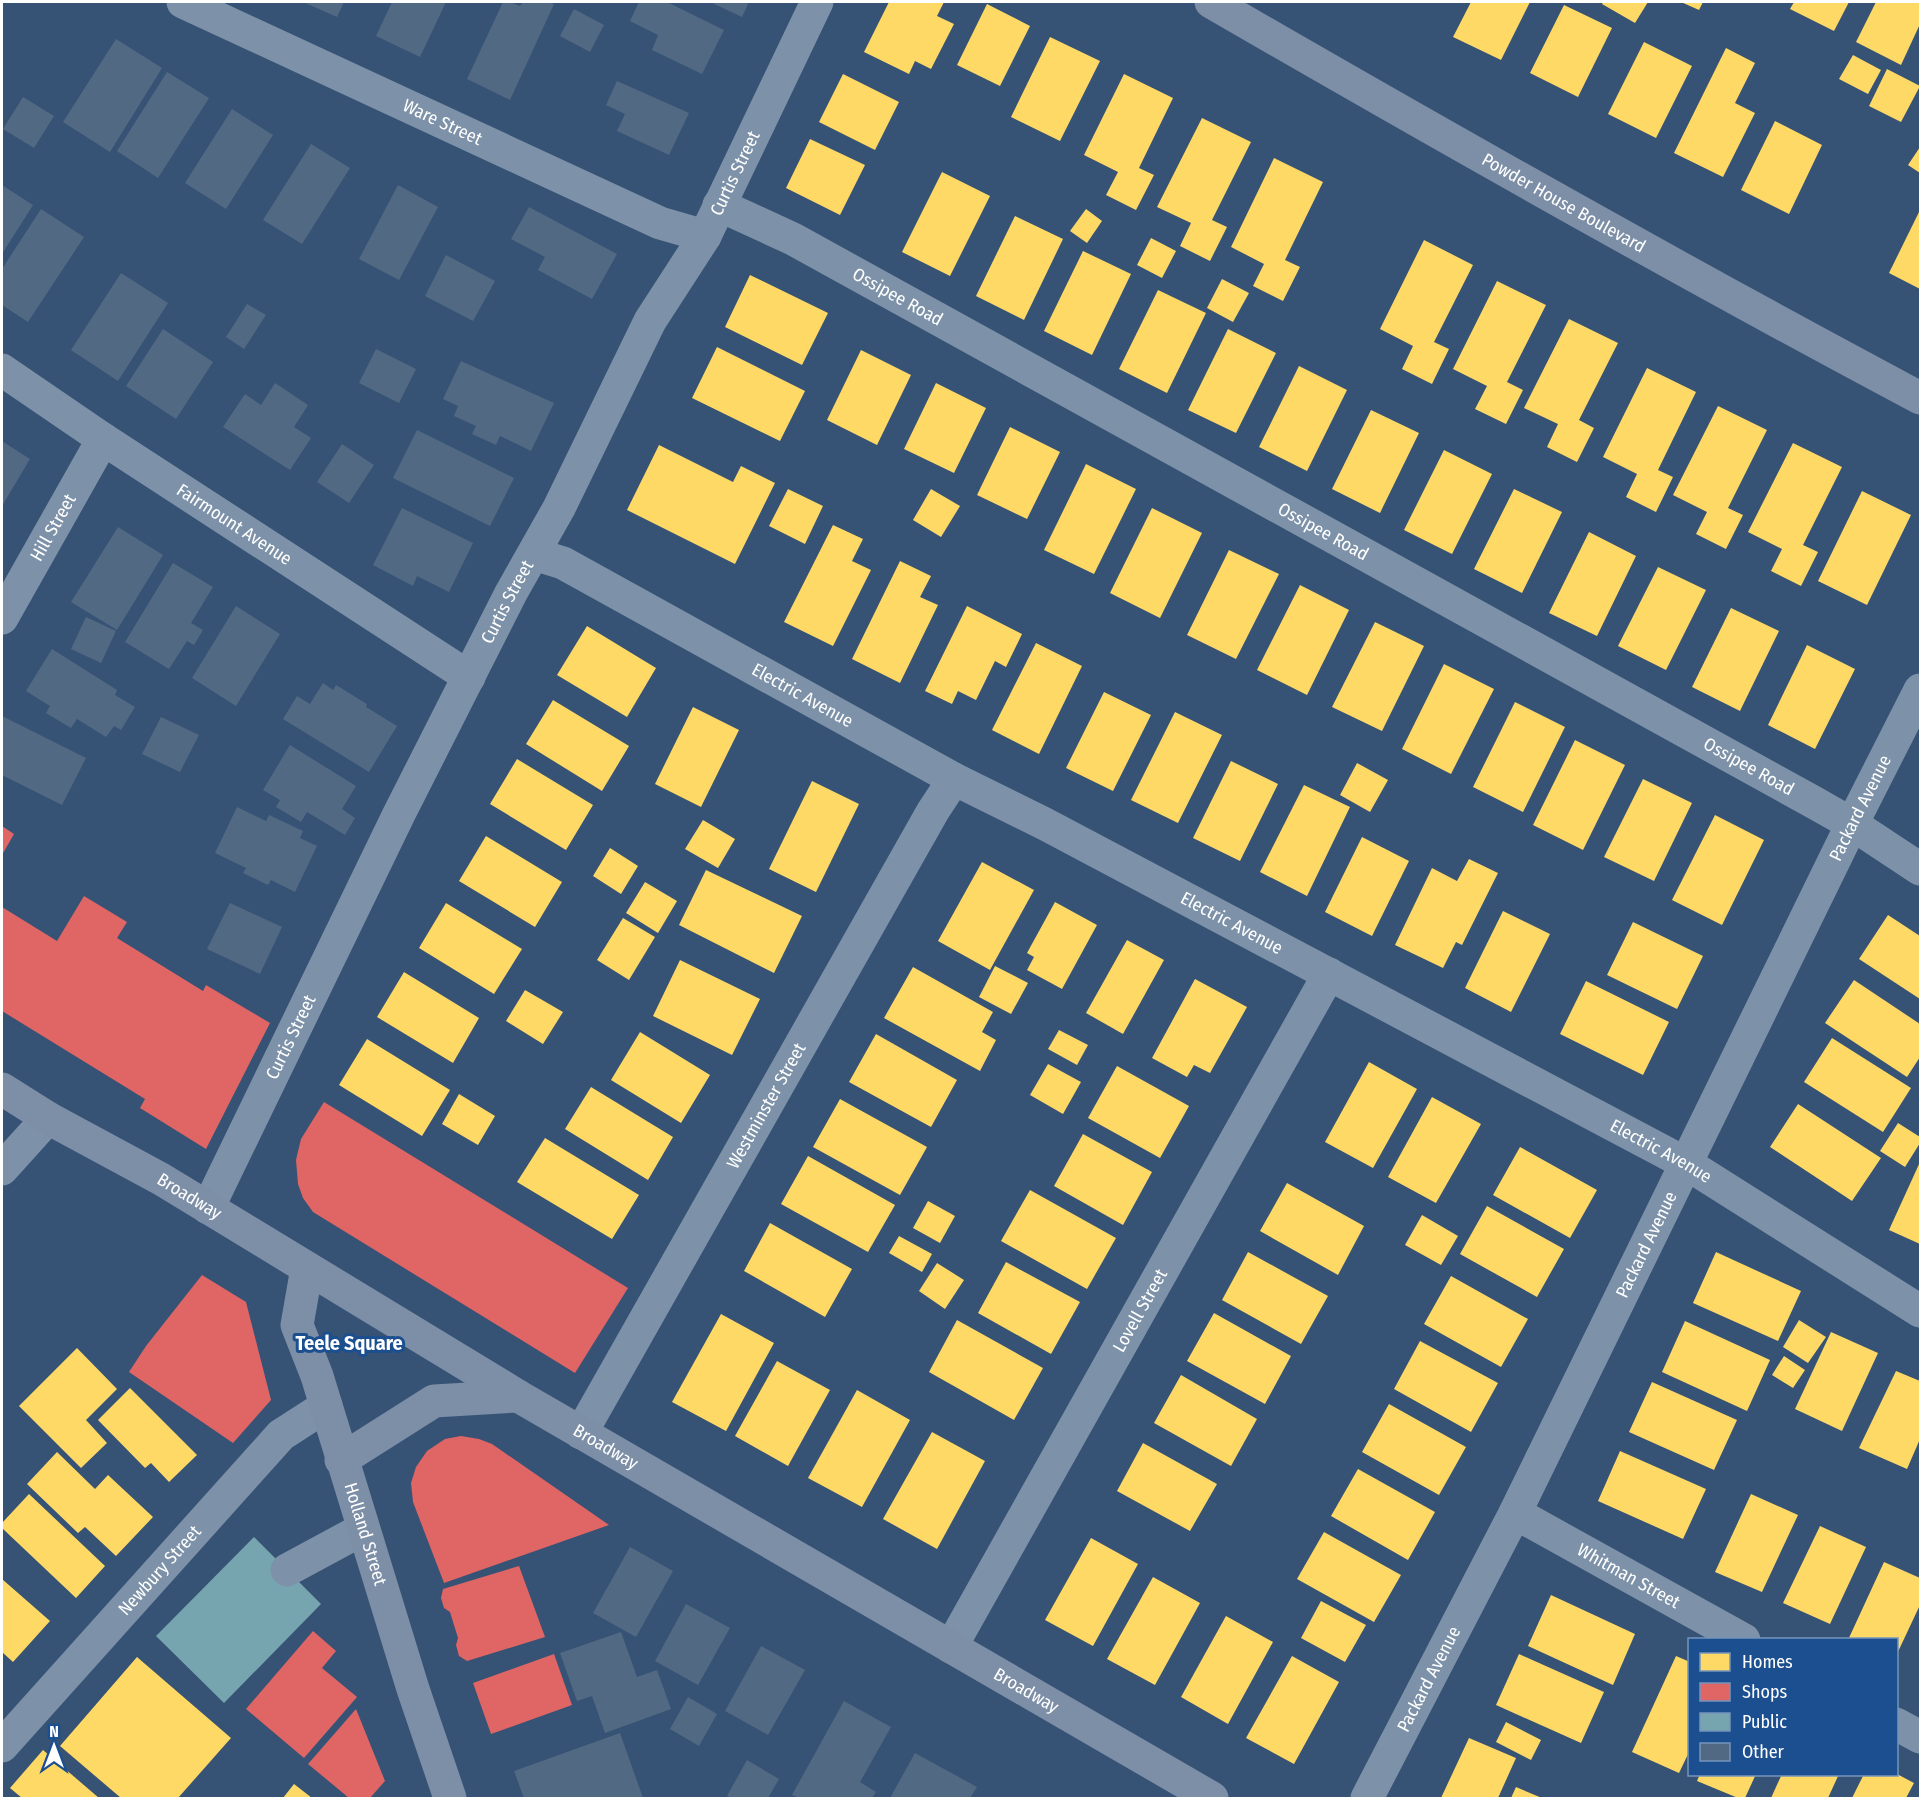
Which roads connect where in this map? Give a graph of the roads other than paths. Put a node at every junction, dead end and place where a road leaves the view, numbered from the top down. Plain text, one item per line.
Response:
1 (183, 2) edge
2 (817, 2) edge
3 (1212, 2) edge
4 (719, 205) junction
5 (705, 237) junction
6 (2, 369) edge
7 (1920, 398) edge
8 (103, 439) junction
9 (534, 554) junction
10 (2, 618) edge
11 (469, 677) junction
12 (1920, 690) edge
13 (954, 780) junction
14 (1852, 824) junction
15 (1920, 869) edge
16 (1329, 974) junction
17 (2, 1089) edge
18 (48, 1118) junction
19 (1687, 1164) junction
20 (2, 1169) edge
21 (208, 1208) junction
22 (307, 1268) junction
23 (1920, 1311) edge
24 (518, 1396) junction
25 (326, 1406) junction
26 (581, 1433) junction
27 (341, 1460) junction
28 (1515, 1513) junction
29 (363, 1529) junction
30 (287, 1570) dead end
31 (1740, 1638) edge
32 (951, 1647) junction
33 (1898, 1725) edge
34 (1920, 1737) edge
35 (2, 1746) edge
36 (443, 1793) edge
37 (1212, 1798) edge
38 (1367, 1798) edge

1 - 5 street, Ware Street
2 - 4 street, Curtis Street
3 - 7 main road, Powder House Boulevard
4 - 5 street, Curtis Street
4 - 14 street, Ossipee Road
5 - 9 street, Curtis Street
6 - 8 street, Fairmount Avenue
8 - 10 street, Hill Street
8 - 11 street, Fairmount Avenue
9 - 11 street, Curtis Street
9 - 13 street, Electric Avenue
11 - 21 street, Curtis Street
12 - 14 street, Packard Avenue
13 - 16 street, Electric Avenue
13 - 26 street, Westminster Street
14 - 15 street, Ossipee Road
14 - 19 street, Packard Avenue
16 - 19 street, Electric Avenue
16 - 32 street, Lovell Street
17 - 18 main road, Broadway
18 - 20 street
18 - 21 main road, Broadway
19 - 23 street, Electric Avenue
19 - 28 street, Packard Avenue
21 - 22 main road, Broadway
22 - 24 main road, Broadway
22 - 25 main road, Holland Street
24 - 26 main road, Broadway
24 - 27 main road
25 - 27 main road, Holland Street
25 - 35 street, Newbury Street
26 - 32 main road, Broadway
27 - 29 main road, Holland Street
28 - 31 street, Whitman Street
28 - 38 street, Packard Avenue
29 - 30 street
29 - 36 main road, Holland Street
32 - 37 main road, Broadway
33 - 34 street

